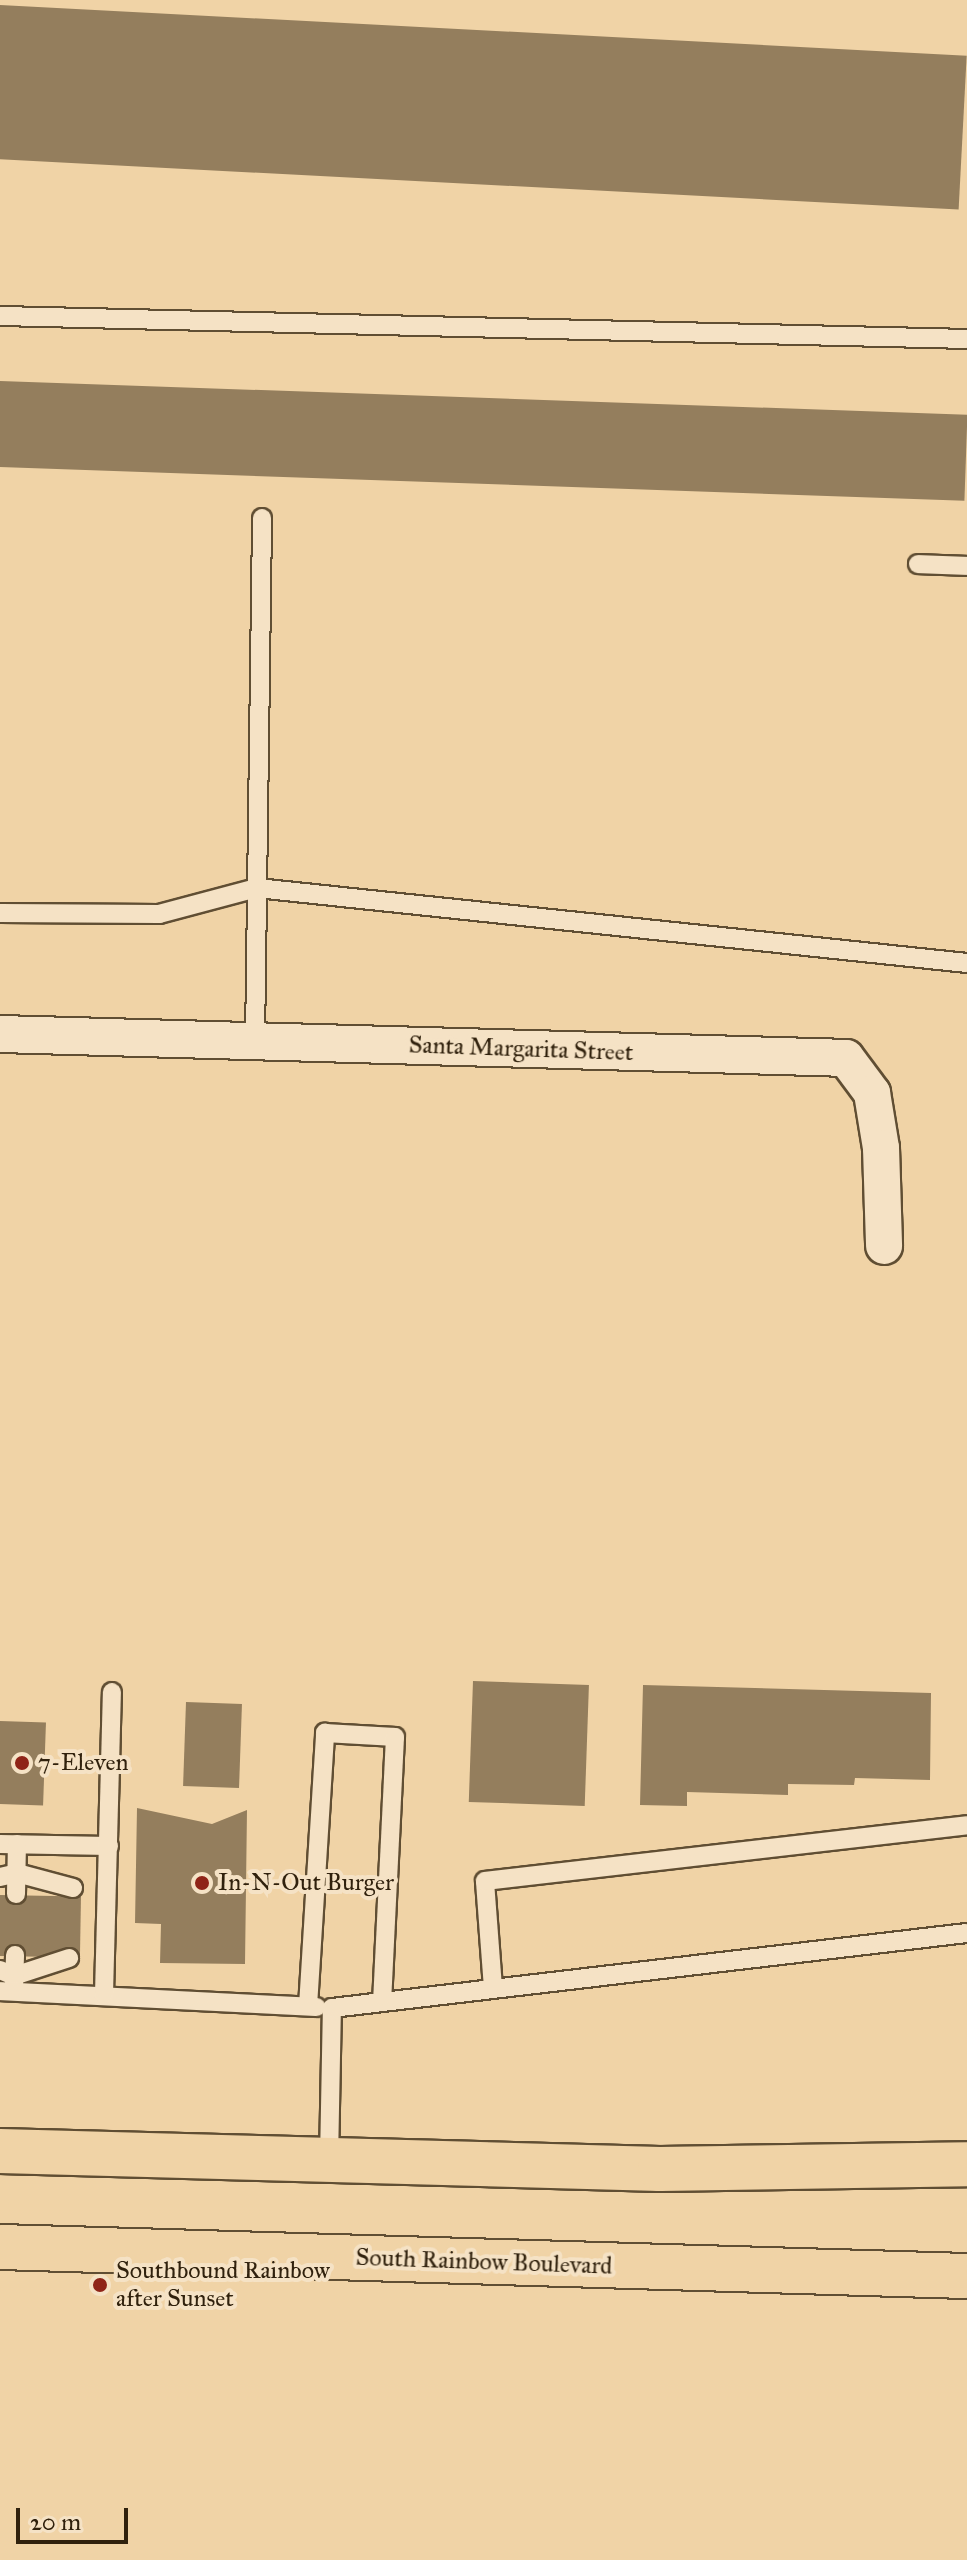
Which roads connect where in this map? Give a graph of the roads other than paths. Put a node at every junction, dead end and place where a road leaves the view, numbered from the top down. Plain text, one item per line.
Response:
1 (0, 316) edge
2 (967, 339) edge
3 (262, 518) dead end
4 (918, 564) dead end
5 (967, 566) edge
6 (257, 888) junction
7 (0, 913) edge
8 (967, 963) edge
9 (0, 1034) edge
10 (255, 1042) junction
11 (884, 1246) dead end
12 (112, 1692) dead end
13 (967, 1825) edge
14 (8, 1844) edge
15 (109, 1846) junction
16 (8, 1875) edge
17 (73, 1888) dead end
18 (16, 1894) dead end
19 (967, 1933) edge
20 (15, 1955) dead end
21 (69, 1958) dead end
22 (7, 1982) edge
23 (493, 1988) junction
24 (104, 1994) junction
25 (382, 2002) junction
26 (308, 2006) junction
27 (332, 2008) junction
28 (0, 2151) edge
29 (328, 2163) junction
30 (967, 2164) edge
31 (0, 2247) edge
32 (967, 2276) edge

1 - 2 lane
3 - 6 lane
4 - 5 lane
6 - 7 lane
6 - 8 lane
6 - 10 lane
9 - 10 street, Santa Margarita Street
10 - 11 street, Santa Margarita Street
12 - 15 lane
13 - 23 lane
14 - 15 lane
14 - 16 lane
15 - 24 lane
16 - 17 lane
16 - 18 lane
19 - 23 lane
20 - 22 lane
21 - 22 lane
22 - 24 lane
23 - 25 lane
24 - 26 lane
25 - 26 lane
25 - 27 lane
26 - 27 lane
27 - 29 lane
28 - 29 main road
29 - 30 main road
31 - 32 main road, South Rainbow Boulevard

